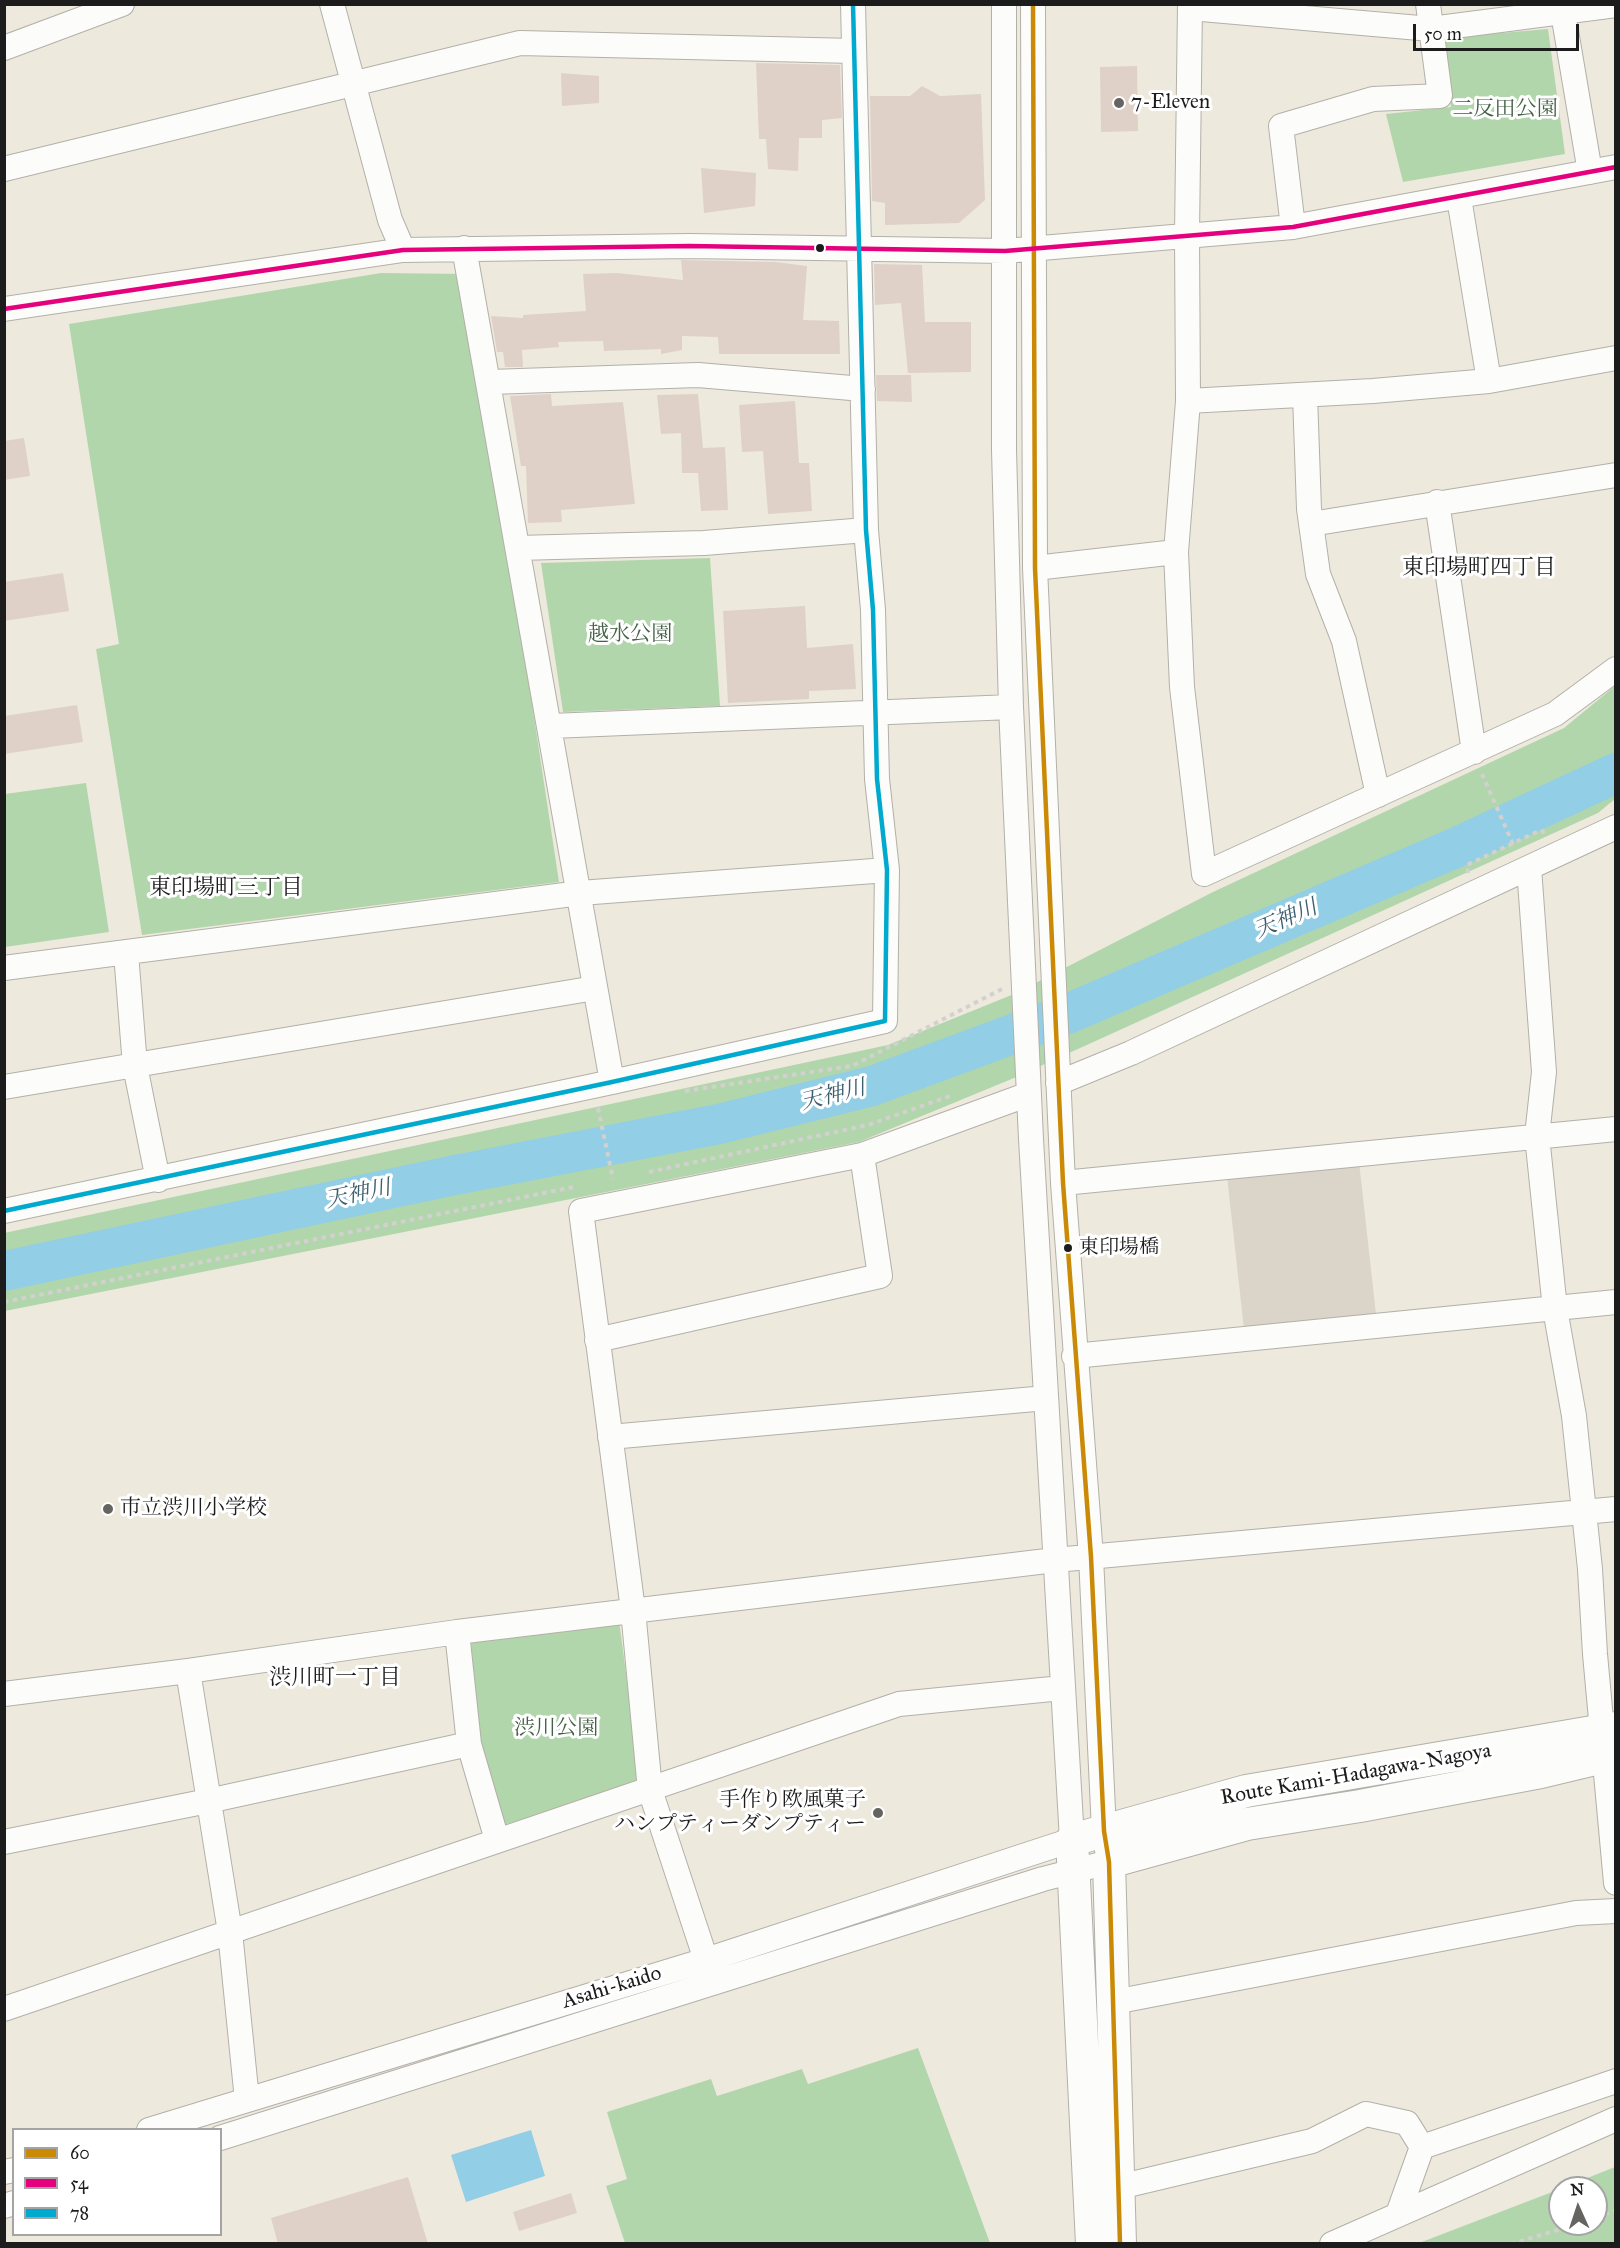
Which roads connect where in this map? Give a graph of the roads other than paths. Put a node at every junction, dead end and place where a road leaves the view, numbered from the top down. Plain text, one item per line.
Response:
1 (122, 4) edge
2 (332, 4) edge
3 (853, 4) edge
4 (1004, 4) edge
5 (1033, 4) edge
6 (1428, 4) edge
7 (1616, 5) edge
8 (1190, 6) edge
9 (1563, 13) junction
10 (1431, 29) junction
11 (4, 48) edge
12 (854, 51) junction
13 (353, 83) junction
14 (1616, 167) edge
15 (4, 169) edge
16 (1590, 172) junction
17 (1459, 198) junction
18 (1293, 227) junction
19 (1187, 234) junction
20 (464, 248) junction
21 (1035, 249) junction
22 (403, 250) junction
23 (860, 250) junction
24 (1005, 250) junction
25 (6, 303) edge
26 (1616, 358) edge
27 (1489, 381) junction
28 (490, 382) junction
29 (863, 389) junction
30 (1305, 395) junction
31 (1188, 401) junction
32 (1616, 475) edge
33 (1437, 502) junction
34 (1311, 524) junction
35 (866, 530) junction
36 (519, 548) junction
37 (1176, 552) junction
38 (1035, 568) junction
39 (1616, 669) edge
40 (1011, 707) junction
41 (874, 711) junction
42 (550, 726) junction
43 (1478, 763) junction
44 (1378, 795) junction
45 (1616, 827) edge
46 (1529, 868) junction
47 (887, 870) junction
48 (580, 893) junction
49 (126, 953) junction
50 (4, 968) edge
51 (595, 988) junction
52 (135, 1066) junction
53 (612, 1082) junction
54 (1058, 1083) junction
55 (4, 1087) edge
56 (1029, 1094) junction
57 (1616, 1129) edge
58 (1537, 1136) junction
59 (862, 1155) junction
60 (158, 1180) junction
61 (1063, 1183) junction
62 (4, 1211) edge
63 (1616, 1302) edge
64 (1555, 1309) junction
65 (597, 1340) junction
66 (1074, 1356) junction
67 (1046, 1398) junction
68 (610, 1437) junction
69 (1616, 1509) edge
70 (1583, 1513) junction
71 (1091, 1557) junction
72 (1055, 1560) junction
73 (633, 1610) junction
74 (458, 1632) junction
75 (188, 1671) junction
76 (1062, 1688) junction
77 (4, 1694) edge
78 (1609, 1743) edge
79 (469, 1744) junction
80 (651, 1790) junction
81 (208, 1801) junction
82 (497, 1840) junction
83 (1072, 1840) junction
84 (4, 1842) edge
85 (1107, 1846) junction
86 (1073, 1871) junction
87 (1616, 1883) edge
88 (1616, 1911) edge
89 (230, 1932) junction
90 (706, 1959) junction
91 (1114, 2002) junction
92 (4, 2009) edge
93 (1616, 2081) edge
94 (247, 2100) junction
95 (1616, 2119) edge
96 (156, 2128) edge
97 (222, 2137) edge
98 (1422, 2147) junction
99 (1119, 2187) junction
100 (1398, 2214) junction
101 (1092, 2244) edge
102 (1120, 2244) edge
103 (1332, 2244) edge

1 - 11 street
2 - 13 street
3 - 12 street
4 - 24 street
5 - 21 street
6 - 10 street
7 - 9 street
8 - 10 street
8 - 19 street
9 - 10 street
9 - 16 street
10 - 18 street
12 - 13 street
12 - 23 street
13 - 15 street
13 - 22 street
14 - 16 street
16 - 17 street
17 - 18 street
17 - 27 street
18 - 19 street
19 - 21 street
19 - 31 street
20 - 22 street
20 - 23 street
20 - 28 street
21 - 24 street
21 - 38 street
22 - 25 street
23 - 24 street
23 - 29 street
24 - 40 street
26 - 27 street
27 - 30 street
28 - 29 street
28 - 36 street
29 - 35 street
30 - 31 street
30 - 34 street
31 - 37 street
32 - 33 street
33 - 34 street
33 - 43 street
34 - 44 street
35 - 36 street
35 - 41 street
36 - 42 street
37 - 38 street
37 - 44 street
38 - 54 street
39 - 43 street
40 - 41 street
40 - 56 street
41 - 42 street
41 - 47 street
42 - 48 street
43 - 44 street
45 - 46 street
46 - 54 street
46 - 58 street
47 - 48 street
47 - 53 street
48 - 49 street
48 - 51 street
49 - 50 street
49 - 52 street
51 - 52 street
51 - 53 street
52 - 55 street
52 - 60 street
53 - 60 street
54 - 61 street
56 - 59 street
56 - 67 street
57 - 58 street
58 - 61 street
58 - 64 street
59 - 65 street
59 - 65 street
60 - 62 street
61 - 66 street
63 - 64 street
64 - 66 street
64 - 70 street
65 - 68 street
66 - 71 street
67 - 68 street
67 - 72 street
68 - 73 street
69 - 70 street
70 - 71 street
70 - 78 street
71 - 72 street
71 - 85 street
72 - 73 street
72 - 76 street
73 - 74 street
73 - 80 street
74 - 75 street
74 - 79 street
75 - 77 street
75 - 81 street
76 - 80 street
76 - 83 street
78 - 85 main road, Route Kami-Hadagawa-Nagoya
78 - 87 street
79 - 81 street
79 - 82 street
80 - 82 street
80 - 90 street
81 - 84 street
81 - 89 street
82 - 89 street
83 - 85 main road, Route Kami-Hadagawa-Nagoya
83 - 86 main road
83 - 90 street, Asahi-kaido
85 - 86 street, Asahi-kaido
85 - 91 main road
86 - 97 street, Asahi-kaido
86 - 101 main road
88 - 91 street
89 - 92 street
89 - 94 street
90 - 94 street, Asahi-kaido
91 - 99 main road
93 - 98 street
94 - 96 street, Asahi-kaido
95 - 100 street
98 - 99 street
98 - 100 street
99 - 102 main road
100 - 103 street

